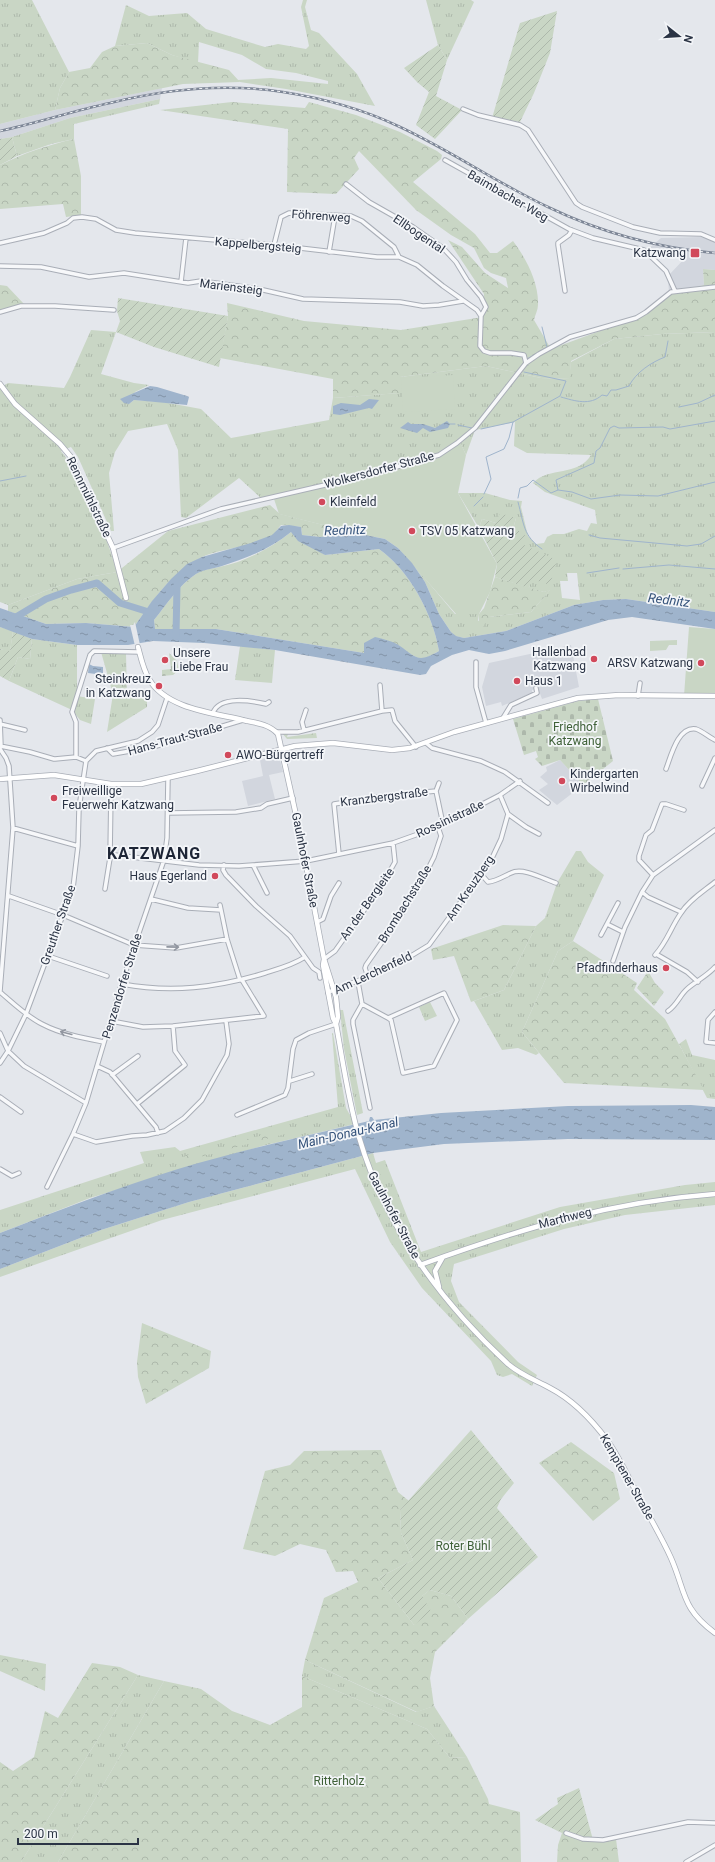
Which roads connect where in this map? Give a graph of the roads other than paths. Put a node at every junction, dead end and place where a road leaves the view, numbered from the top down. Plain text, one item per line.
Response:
1 (463, 109) dead end
2 (446, 160) dead end
3 (346, 184) dead end
4 (335, 216) junction
5 (572, 230) junction
6 (186, 238) junction
7 (715, 240) edge
8 (0, 243) edge
9 (274, 245) junction
10 (329, 252) junction
11 (400, 257) junction
12 (0, 266) edge
13 (181, 282) junction
14 (715, 287) edge
15 (565, 291) dead end
16 (675, 291) junction
17 (463, 301) junction
18 (114, 310) dead end
19 (0, 312) edge
20 (481, 316) junction
21 (526, 363) junction
22 (0, 384) edge
23 (113, 548) junction
24 (126, 598) dead end
25 (139, 650) joint
26 (476, 662) dead end
27 (640, 683) dead end
28 (380, 685) dead end
29 (536, 688) dead end
30 (638, 696) junction
31 (715, 696) edge
32 (167, 698) junction
33 (269, 702) dead end
34 (306, 710) dead end
35 (382, 711) junction
36 (213, 713) junction
37 (503, 718) junction
38 (0, 720) edge
39 (244, 720) junction
40 (486, 723) junction
41 (0, 724) edge
42 (25, 730) dead end
43 (304, 730) junction
44 (276, 732) junction
45 (715, 740) edge
46 (426, 743) junction
47 (0, 747) edge
48 (416, 747) junction
49 (107, 748) junction
50 (282, 748) junction
51 (76, 757) junction
52 (715, 758) edge
53 (86, 761) junction
54 (666, 769) dead end
55 (9, 777) junction
56 (0, 778) edge
57 (168, 778) junction
58 (83, 779) junction
59 (520, 781) junction
60 (439, 783) dead end
61 (702, 786) dead end
62 (111, 790) dead end
63 (436, 791) junction
64 (500, 795) junction
65 (293, 798) junction
66 (548, 802) dead end
67 (684, 810) dead end
68 (168, 813) junction
69 (508, 814) junction
70 (443, 824) junction
71 (438, 827) junction
72 (13, 828) junction
73 (715, 830) edge
74 (539, 834) dead end
75 (393, 843) junction
76 (78, 846) junction
77 (340, 854) junction
78 (110, 858) junction
79 (164, 860) junction
80 (306, 860) junction
81 (224, 865) junction
82 (253, 865) junction
83 (482, 874) junction
84 (653, 875) junction
85 (715, 882) edge
86 (338, 883) dead end
87 (556, 883) dead end
88 (710, 886) junction
89 (105, 889) dead end
90 (715, 889) edge
91 (642, 892) junction
92 (268, 893) dead end
93 (9, 896) junction
94 (151, 899) junction
95 (618, 903) dead end
96 (220, 905) dead end
97 (221, 910) junction
98 (681, 912) junction
99 (64, 915) junction
100 (317, 922) junction
101 (607, 924) junction
102 (623, 932) junction
103 (601, 935) dead end
104 (228, 939) junction
105 (134, 945) junction
106 (417, 952) joint
107 (48, 956) junction
108 (305, 957) junction
109 (324, 959) junction
110 (613, 961) dead end
111 (715, 967) edge
112 (107, 976) dead end
113 (368, 977) junction
114 (320, 978) dead end
115 (241, 980) junction
116 (358, 982) junction
117 (698, 982) junction
118 (122, 984) junction
119 (334, 990) junction
120 (0, 991) edge
121 (328, 993) junction
122 (362, 1004) junction
123 (668, 1011) dead end
124 (715, 1012) edge
125 (26, 1014) junction
126 (388, 1018) junction
127 (111, 1021) junction
128 (226, 1021) junction
129 (336, 1024) junction
130 (173, 1026) junction
131 (0, 1033) edge
132 (104, 1042) junction
133 (715, 1043) edge
134 (8, 1051) junction
135 (138, 1056) dead end
136 (0, 1062) edge
137 (97, 1066) junction
138 (312, 1074) dead end
139 (112, 1075) junction
140 (290, 1081) junction
141 (0, 1097) edge
142 (86, 1103) junction
143 (137, 1104) junction
144 (370, 1108) dead end
145 (21, 1112) dead end
146 (237, 1115) dead end
147 (158, 1133) junction
148 (73, 1134) junction
149 (0, 1169) edge
150 (19, 1173) dead end
151 (47, 1187) dead end
152 (715, 1194) edge
153 (445, 1256) junction
154 (420, 1265) junction
155 (442, 1294) junction
156 (715, 1633) edge
157 (715, 1823) edge
158 (566, 1833) dead end
159 (715, 1845) edge
160 (686, 1862) edge

1 - 7 street
2 - 5 street, Baimbacher Weg
3 - 20 street, Ellbogental
4 - 9 street, Föhrenweg
4 - 10 street
4 - 11 street, Föhrenweg
5 - 15 street
5 - 16 street, Baimbacher Weg
6 - 8 street, Kappelbergsteig
6 - 9 street, Kappelbergsteig
6 - 13 street
9 - 10 street, Kappelbergsteig
10 - 11 street, Kappelbergsteig
11 - 17 street, Kappelbergsteig
12 - 13 street, Mariensteig
13 - 17 street, Mariensteig
14 - 16 street, Wolkersdorfer Straße
16 - 21 street, Wolkersdorfer Straße
17 - 20 street, Kappelbergsteig
18 - 19 street
20 - 21 street
21 - 23 street, Wolkersdorfer Straße
22 - 23 main road, Rennmühlstraße
23 - 24 main road, Rennmühlstraße
25 - 32 main road
25 - 51 street
26 - 40 street
27 - 30 street
28 - 35 street
29 - 37 street
30 - 31 main road
30 - 37 main road
32 - 36 main road
32 - 49 street
33 - 36 street
34 - 43 street
35 - 43 street
35 - 48 street
36 - 39 main road
37 - 40 main road
38 - 41 street
39 - 44 main road
39 - 49 street, Hans-Traut-Straße
40 - 46 main road
41 - 42 street
41 - 47 street
43 - 44 street
44 - 50 main road
45 - 54 street
46 - 48 main road
46 - 59 street
47 - 51 street
47 - 55 street
48 - 50 main road
49 - 53 street
50 - 57 main road
50 - 65 main road, Gaulnhofer Straße
51 - 53 street
52 - 61 street
53 - 58 street, Greuther Straße
55 - 56 main road
55 - 58 main road
55 - 72 street
57 - 58 main road
57 - 68 street, Penzendorfer Straße
58 - 76 street, Greuther Straße
59 - 64 street, Rossinistraße
59 - 66 street
60 - 63 street, Kranzbergstraße
62 - 78 street
63 - 70 street, Kranzbergstraße
63 - 77 street, Kranzbergstraße
64 - 69 street
64 - 70 street, Rossinistraße
65 - 68 street, Gaulnhofer Straße
65 - 80 main road, Gaulnhofer Straße
67 - 84 street
68 - 79 street, Penzendorfer Straße
69 - 74 street
69 - 83 street, Am Kreuzberg
70 - 71 street, Rossinistraße
71 - 75 street, Rossinistraße
71 - 113 street, Brombachstraße
72 - 76 street
72 - 93 street
73 - 84 street
75 - 77 street, Rossinistraße
75 - 109 street, An der Bergleite
76 - 99 street, Greuther Straße
77 - 80 street, Rossinistraße
78 - 79 street, Rossinistraße
78 - 89 street
79 - 81 street, Rossinistraße
79 - 94 street, Penzendorfer Straße
80 - 82 street, Rossinistraße
80 - 100 main road, Gaulnhofer Straße
81 - 82 street, Rossinistraße
81 - 108 street
82 - 92 street
83 - 87 street
83 - 106 street, Am Kreuzberg
84 - 91 street
85 - 88 street
86 - 100 street, Gaulnhofer Straße
88 - 90 street
88 - 98 street
91 - 98 street
91 - 102 street
93 - 99 street
93 - 120 street
94 - 97 street
94 - 105 street, Penzendorfer Straße
95 - 101 street
96 - 97 street
97 - 104 street
98 - 117 street
99 - 105 street
99 - 107 street, Greuther Straße
100 - 109 main road, Gaulnhofer Straße
101 - 102 street
101 - 103 street
102 - 110 street
105 -> 104 street
104 - 115 street
105 - 118 street, Penzendorfer Straße
106 - 113 street, Am Lerchenfeld
107 - 112 street
107 - 125 street, Greuther Straße
108 - 114 street
108 - 115 street
109 - 119 main road, Gaulnhofer Straße
109 - 121 main road, Gaulnhofer Straße
111 - 117 street
113 - 116 street, Am Lerchenfeld
115 - 118 street
115 - 128 street
116 - 119 street, Am Lerchenfeld
116 - 122 street
117 - 123 street
118 - 127 street, Penzendorfer Straße
119 - 121 street, Am Lerchenfeld
119 - 129 main road, Gaulnhofer Straße
120 - 125 street
121 - 129 main road, Gaulnhofer Straße
122 - 126 street
122 - 144 street
124 - 133 street
132 -> 125 street
125 - 134 street, Greuther Straße
126 - 126 street
127 - 130 street
127 - 132 street, Penzendorfer Straße
128 - 130 street
128 - 147 street
129 - 140 street
129 - 154 main road, Gaulnhofer Straße
130 - 143 street
131 - 134 street
132 - 137 street, Penzendorfer Straße
134 - 136 street, Greuther Straße
134 - 142 street
135 - 139 street
137 - 139 street
137 - 142 street, Penzendorfer Straße
138 - 140 street
139 - 143 street
140 - 146 street
141 - 145 street
142 - 148 street, Penzendorfer Straße
143 - 147 street
147 - 148 street
148 - 151 street, Penzendorfer Straße
149 - 150 street
152 - 153 main road, Marthweg
153 - 154 main road, Marthweg
153 - 155 main road
154 - 155 main road, Kemptener Straße
155 - 156 main road, Kemptener Straße
157 - 158 street
159 - 160 street

